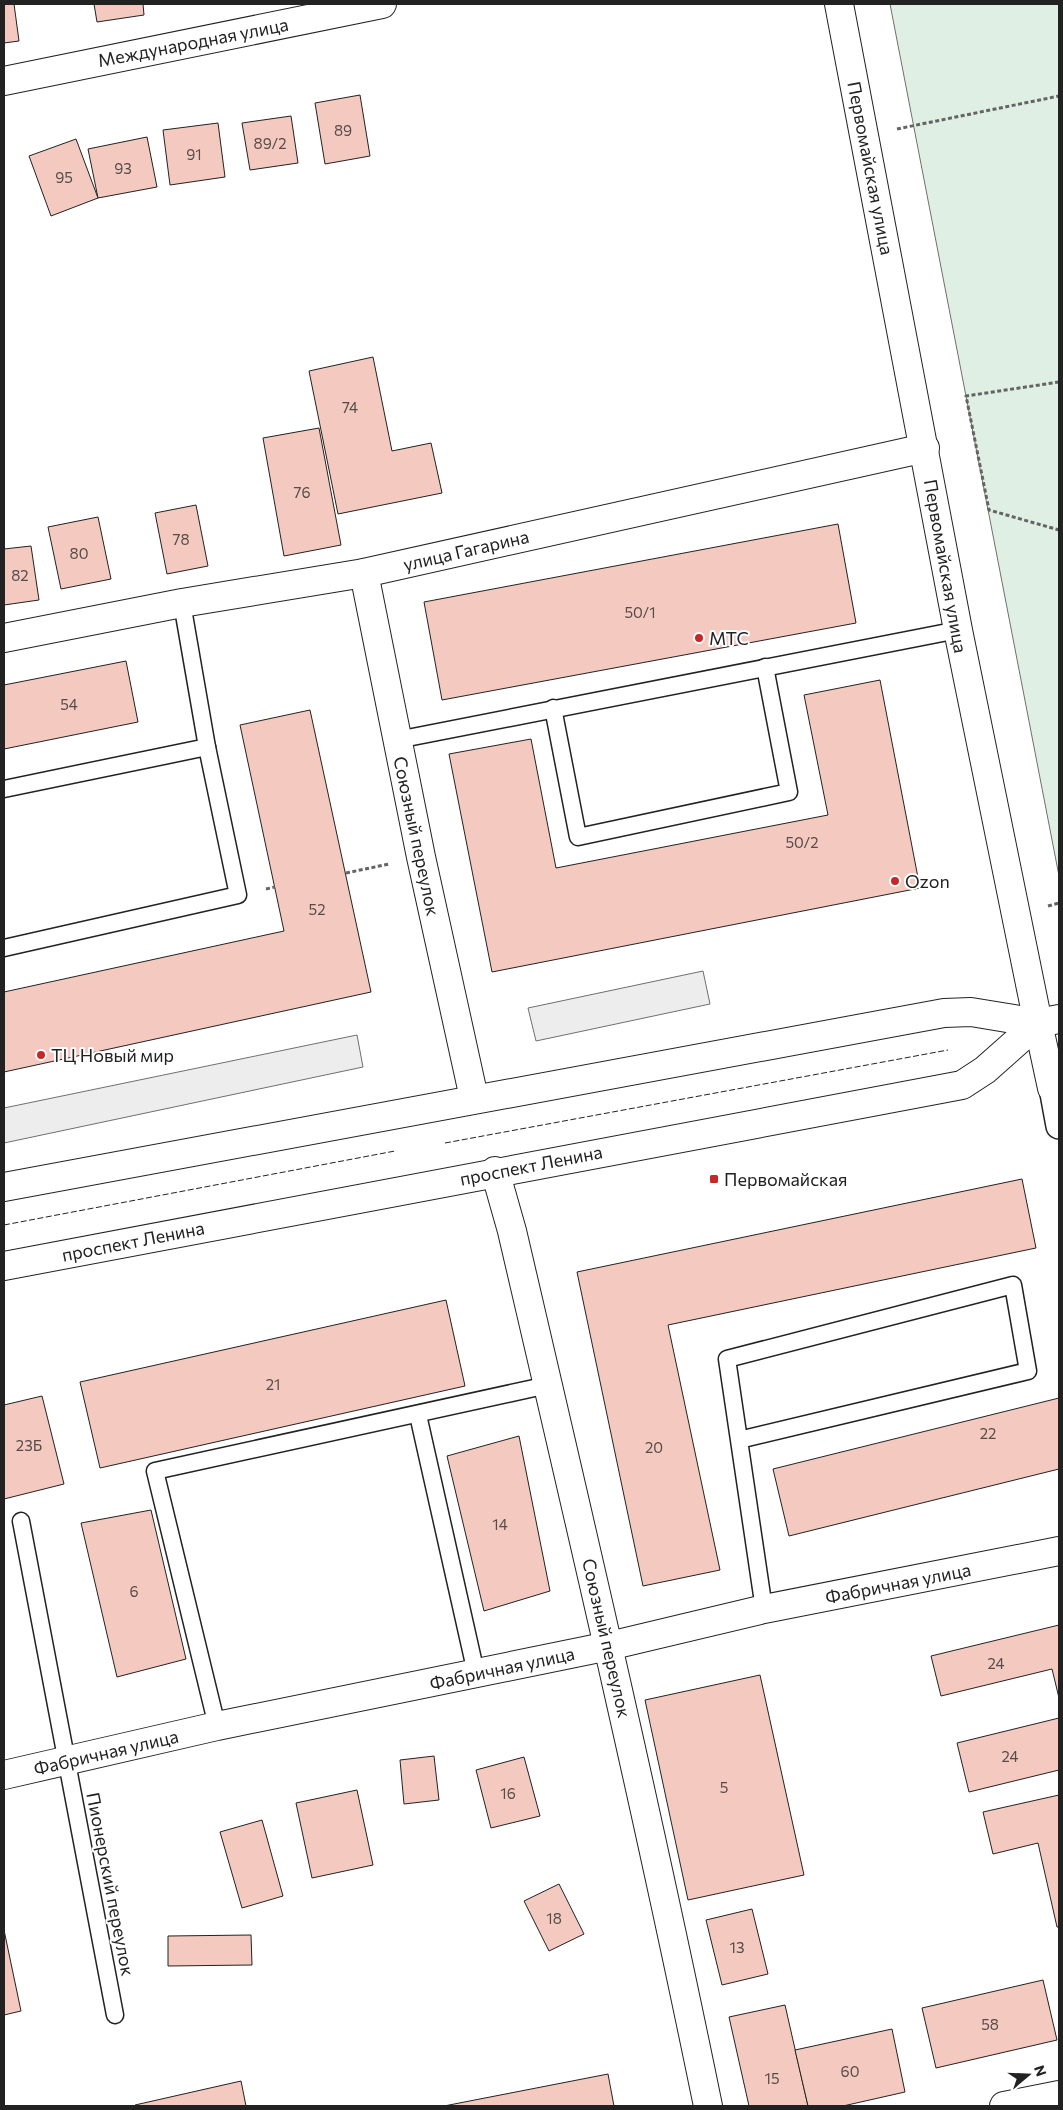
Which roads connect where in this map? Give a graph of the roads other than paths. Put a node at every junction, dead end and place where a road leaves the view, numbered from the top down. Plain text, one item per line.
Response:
1 (382, 4) edge
2 (839, 4) edge
3 (4, 80) edge
4 (925, 448) junction
5 (364, 572) junction
6 (182, 603) junction
7 (958, 630) junction
8 (4, 638) edge
9 (765, 667) junction
10 (553, 708) junction
11 (397, 740) junction
12 (207, 747) junction
13 (4, 789) edge
14 (4, 948) edge
15 (1049, 1021) edge
16 (1052, 1088) joint
17 (474, 1098) junction
18 (1059, 1126) edge
19 (495, 1171) junction
20 (4, 1187) edge
21 (4, 1266) edge
22 (548, 1385) junction
23 (418, 1415) junction
24 (739, 1440) junction
25 (21, 1521) dead end
26 (1059, 1551) edge
27 (764, 1609) junction
28 (609, 1646) junction
29 (476, 1673) junction
30 (217, 1726) junction
31 (68, 1761) junction
32 (4, 1774) edge
33 (115, 2015) dead end
34 (1059, 2095) edge
35 (708, 2106) edge
36 (1004, 2106) edge

1 - 3 street, Международная улица
2 - 4 street, Первомайская улица
4 - 5 street, улица Гагарина
4 - 7 street, Первомайская улица
5 - 6 street, улица Гагарина
5 - 11 street, Союзный переулок
6 - 8 street, улица Гагарина
6 - 12 lane
7 - 9 lane
7 - 15 street, Первомайская улица
9 - 10 lane
9 - 10 lane
10 - 11 lane
11 - 17 street, Союзный переулок
12 - 13 lane
12 - 14 lane
15 - 16 street, Первомайская улица
15 - 17 street
15 - 19 street, проспект Ленина
16 - 18 street, Первомайская улица
17 - 20 street
19 - 21 street, проспект Ленина
19 - 22 street, Союзный переулок
22 - 23 lane
22 - 28 street, Союзный переулок
23 - 29 lane
23 - 30 lane
24 - 24 lane
24 - 27 lane
25 - 31 lane, Пионерский переулок
26 - 27 street, Фабричная улица
27 - 28 street, Фабричная улица
28 - 29 street, Фабричная улица
28 - 35 street, Союзный переулок
29 - 30 street, Фабричная улица
30 - 31 street, Фабричная улица
31 - 32 street, Фабричная улица
31 - 33 lane, Пионерский переулок
34 - 36 street

